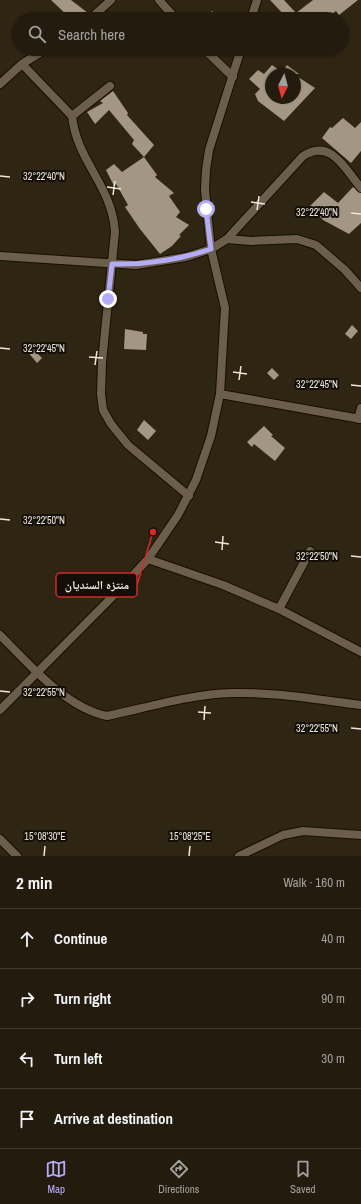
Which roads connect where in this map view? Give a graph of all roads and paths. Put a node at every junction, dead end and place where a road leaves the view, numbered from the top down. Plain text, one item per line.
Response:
1 (111, 0) edge
2 (159, 0) edge
3 (257, 0) edge
4 (98, 12) edge
5 (170, 12) edge
6 (253, 12) edge
7 (35, 56) edge
8 (211, 56) edge
9 (239, 56) edge
10 (22, 64) junction
11 (232, 77) junction
12 (0, 84) edge
13 (110, 86) dead end
14 (72, 116) junction
15 (361, 188) edge
16 (227, 239) junction
17 (211, 249) junction
18 (0, 256) edge
19 (112, 264) junction
20 (361, 288) edge
21 (220, 394) junction
22 (361, 408) edge
23 (360, 419) edge
24 (188, 496) junction
25 (310, 551) dead end
26 (148, 559) junction
27 (279, 609) junction
28 (0, 635) edge
29 (361, 652) edge
30 (38, 673) junction
31 (361, 704) edge
32 (0, 710) edge
33 (361, 835) edge
34 (0, 838) edge
35 (17, 856) edge
36 (239, 856) edge

1 - 4 street
2 - 5 street
3 - 6 street
7 - 10 street
8 - 11 street
9 - 11 street
10 - 12 street
10 - 14 street
11 - 17 street
13 - 14 street
14 - 19 street
15 - 16 street
16 - 17 street
16 - 20 street
17 - 19 street
17 - 21 street
18 - 19 street
19 - 24 street
21 - 23 street
21 - 24 street
22 - 23 street
24 - 26 street
25 - 27 street
26 - 27 street
26 - 30 street
27 - 29 street
28 - 30 street
30 - 31 street
30 - 32 street
33 - 36 street
34 - 35 street

